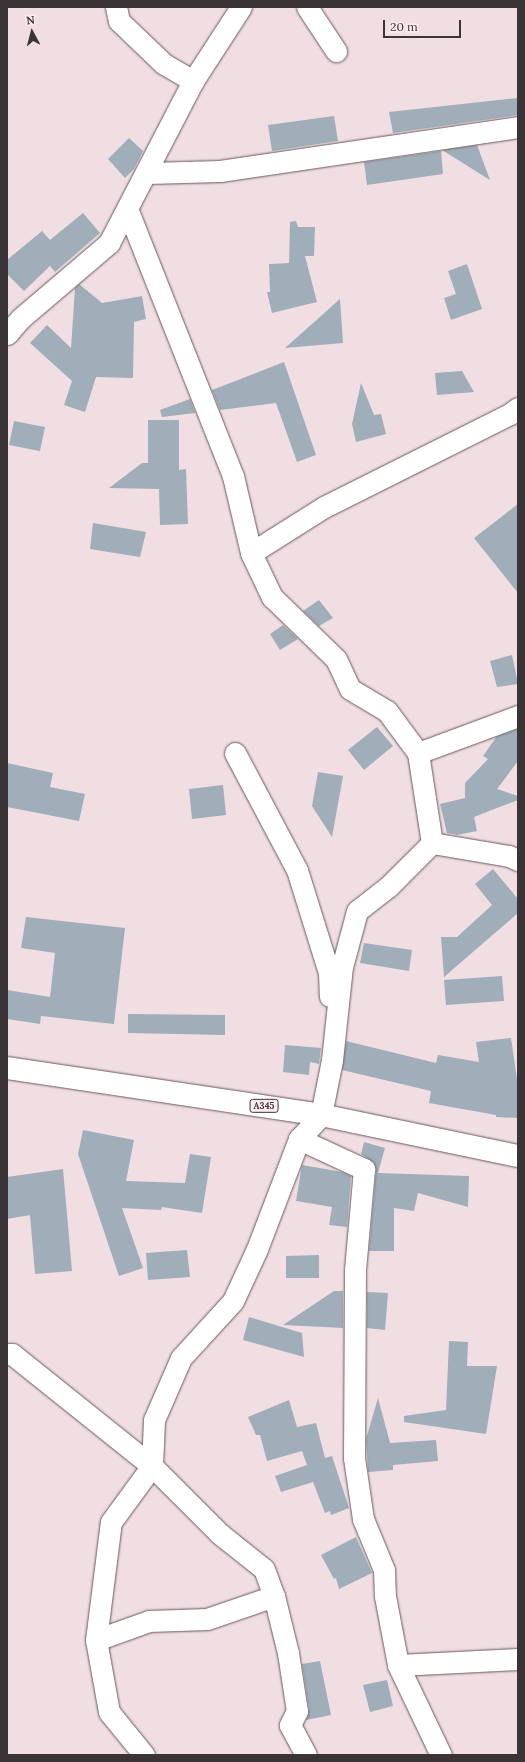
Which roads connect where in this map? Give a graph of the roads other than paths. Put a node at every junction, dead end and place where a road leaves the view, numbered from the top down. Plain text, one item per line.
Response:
1 (116, 7) edge
2 (241, 7) edge
3 (307, 7) edge
4 (336, 51) dead end
5 (193, 81) junction
6 (518, 127) edge
7 (148, 173) junction
8 (128, 211) junction
9 (7, 334) edge
10 (518, 408) edge
11 (251, 553) junction
12 (518, 716) edge
13 (235, 753) dead end
14 (418, 753) junction
15 (432, 843) junction
16 (518, 860) edge
17 (334, 1043) junction
18 (7, 1068) edge
19 (321, 1115) junction
20 (299, 1139) junction
21 (518, 1156) edge
22 (7, 1354) edge
23 (152, 1466) junction
24 (274, 1596) junction
25 (96, 1640) junction
26 (518, 1659) edge
27 (398, 1665) junction
28 (144, 1755) edge
29 (306, 1755) edge
30 (441, 1755) edge

1 - 5 street
2 - 5 street
3 - 4 street
5 - 7 street
6 - 7 street
7 - 8 street
8 - 9 street
8 - 11 street
10 - 11 street
11 - 14 street
12 - 14 street
13 - 17 street
14 - 15 street
15 - 16 street
15 - 17 street
17 - 19 street
18 - 19 highway, A345
19 - 20 street
19 - 21 highway, A345
20 - 23 street
20 - 27 street
22 - 23 street
23 - 24 street
23 - 25 street
24 - 25 street
24 - 29 street
25 - 28 street
26 - 27 street
27 - 30 street

